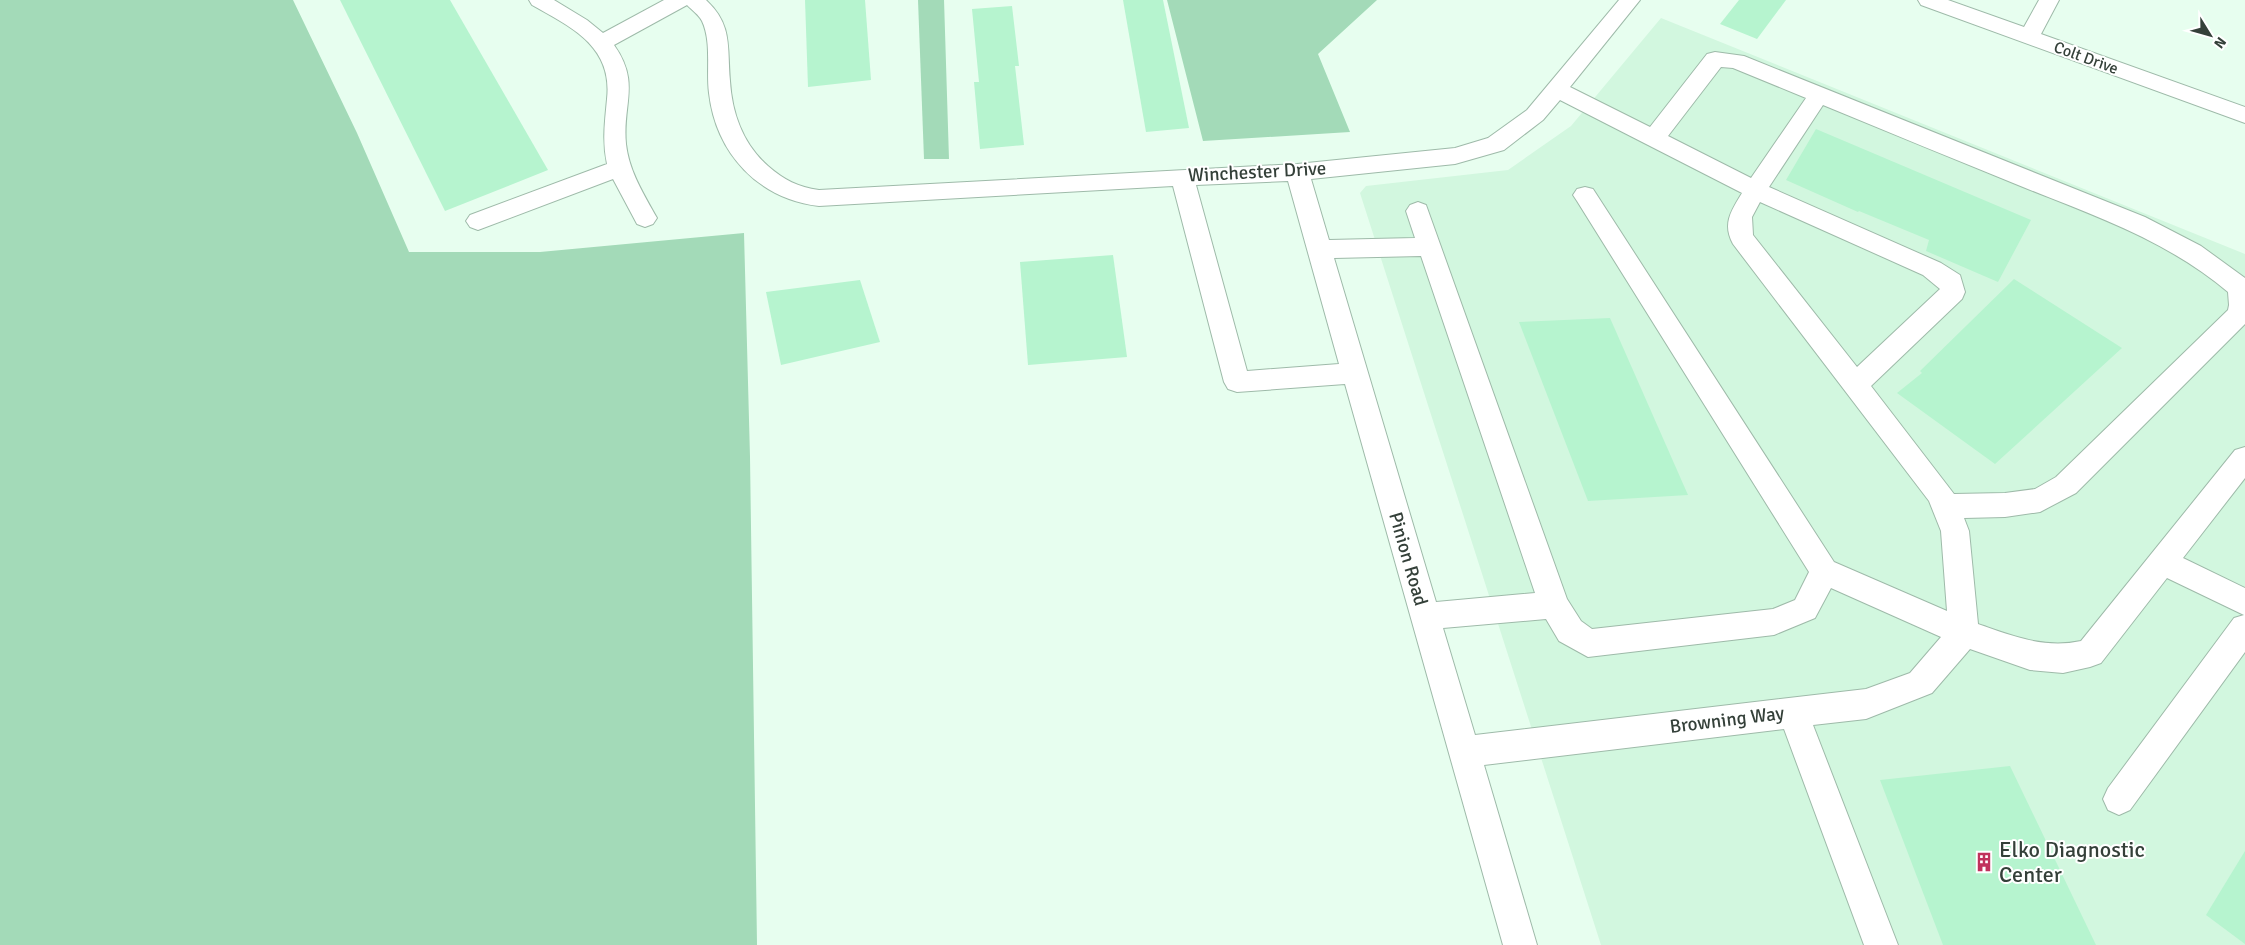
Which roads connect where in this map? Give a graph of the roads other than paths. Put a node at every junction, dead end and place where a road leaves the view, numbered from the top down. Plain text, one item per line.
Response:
1 (539, 0) edge
2 (680, 0) edge
3 (694, 0) edge
4 (1630, 0) edge
5 (1928, 0) edge
6 (2049, 0) edge
7 (2029, 37) junction
8 (601, 43) junction
9 (1557, 89) junction
10 (1819, 95) junction
11 (2245, 115) edge
12 (1655, 137) junction
13 (619, 168) junction
14 (1297, 172) junction
15 (1182, 177) junction
16 (1755, 190) junction
17 (1585, 195) dead end
18 (1418, 211) dead end
19 (644, 218) dead end
20 (478, 221) dead end
21 (1430, 247) junction
22 (1320, 249) junction
23 (2242, 316) edge
24 (1355, 373) junction
25 (1856, 385) junction
26 (2245, 458) edge
27 (2236, 486) edge
28 (1945, 506) junction
29 (2162, 562) junction
30 (1824, 571) junction
31 (2245, 602) edge
32 (1554, 605) junction
33 (1425, 616) junction
34 (2245, 628) edge
35 (1964, 633) junction
36 (1793, 712) junction
37 (1464, 752) junction
38 (2119, 799) dead end
39 (1520, 945) edge
40 (1882, 945) edge

1 - 8 street
2 - 8 street
3 - 15 street, Winchester Drive
4 - 9 street, Winchester Drive
5 - 7 street, Colt Drive
6 - 7 street
7 - 11 street, Colt Drive
8 - 13 street
9 - 12 street
9 - 14 street, Winchester Drive
10 - 12 street
10 - 16 street
10 - 23 street
12 - 16 street
13 - 19 street
13 - 20 street
14 - 15 street, Winchester Drive
14 - 22 street, Pinion Road
15 - 24 street
16 - 25 street
16 - 25 street
17 - 30 street
18 - 21 street
21 - 22 street
21 - 32 street
22 - 24 street, Pinion Road
23 - 28 street
24 - 33 street, Pinion Road
25 - 28 street
26 - 27 street
27 - 29 street
28 - 35 street
29 - 31 street
29 - 35 street
30 - 32 street
30 - 35 street
32 - 33 street
33 - 37 street, Pinion Road
34 - 38 street
35 - 36 street, Browning Way
36 - 37 street, Browning Way
36 - 40 street
37 - 39 street, Pinion Road

